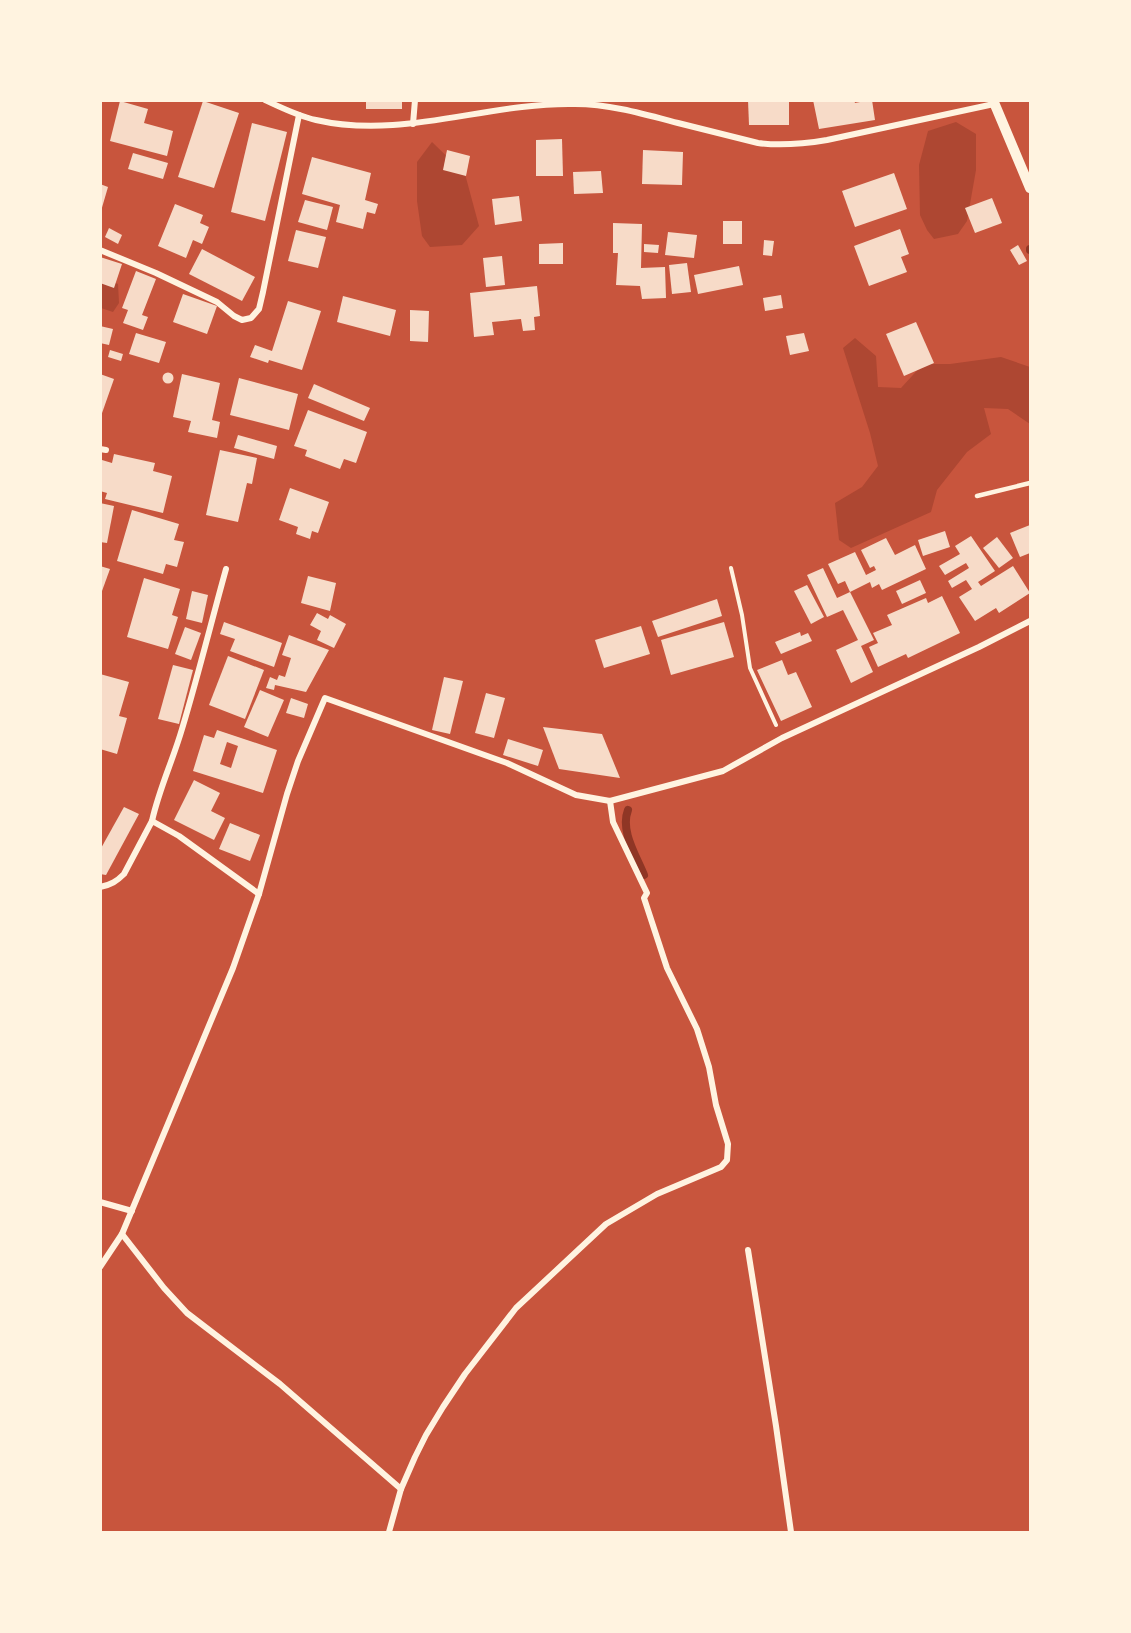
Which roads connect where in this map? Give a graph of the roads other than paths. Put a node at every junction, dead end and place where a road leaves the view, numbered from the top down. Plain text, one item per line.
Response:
1 (265, 100) edge
2 (415, 100) edge
3 (993, 102) edge
4 (298, 115) junction
5 (413, 124) junction
6 (1030, 188) edge
7 (100, 250) edge
8 (1030, 483) edge
9 (976, 496) dead end
10 (226, 569) dead end
11 (1030, 621) edge
12 (610, 801) junction
13 (152, 821) junction
14 (100, 887) edge
15 (259, 894) junction
16 (100, 1202) edge
17 (132, 1211) junction
18 (122, 1234) junction
19 (748, 1250) dead end
20 (100, 1267) edge
21 (401, 1489) junction
22 (389, 1533) edge
23 (791, 1533) edge

1 - 4 street
2 - 5 street
3 - 5 street
3 - 6 street
4 - 5 street
4 - 7 street
8 - 9 lane
10 - 13 street
11 - 12 street
12 - 15 street
12 - 21 street
13 - 14 street
13 - 15 street
15 - 17 street
16 - 17 street
17 - 18 street
18 - 20 street
18 - 21 street
19 - 23 street
21 - 22 street

